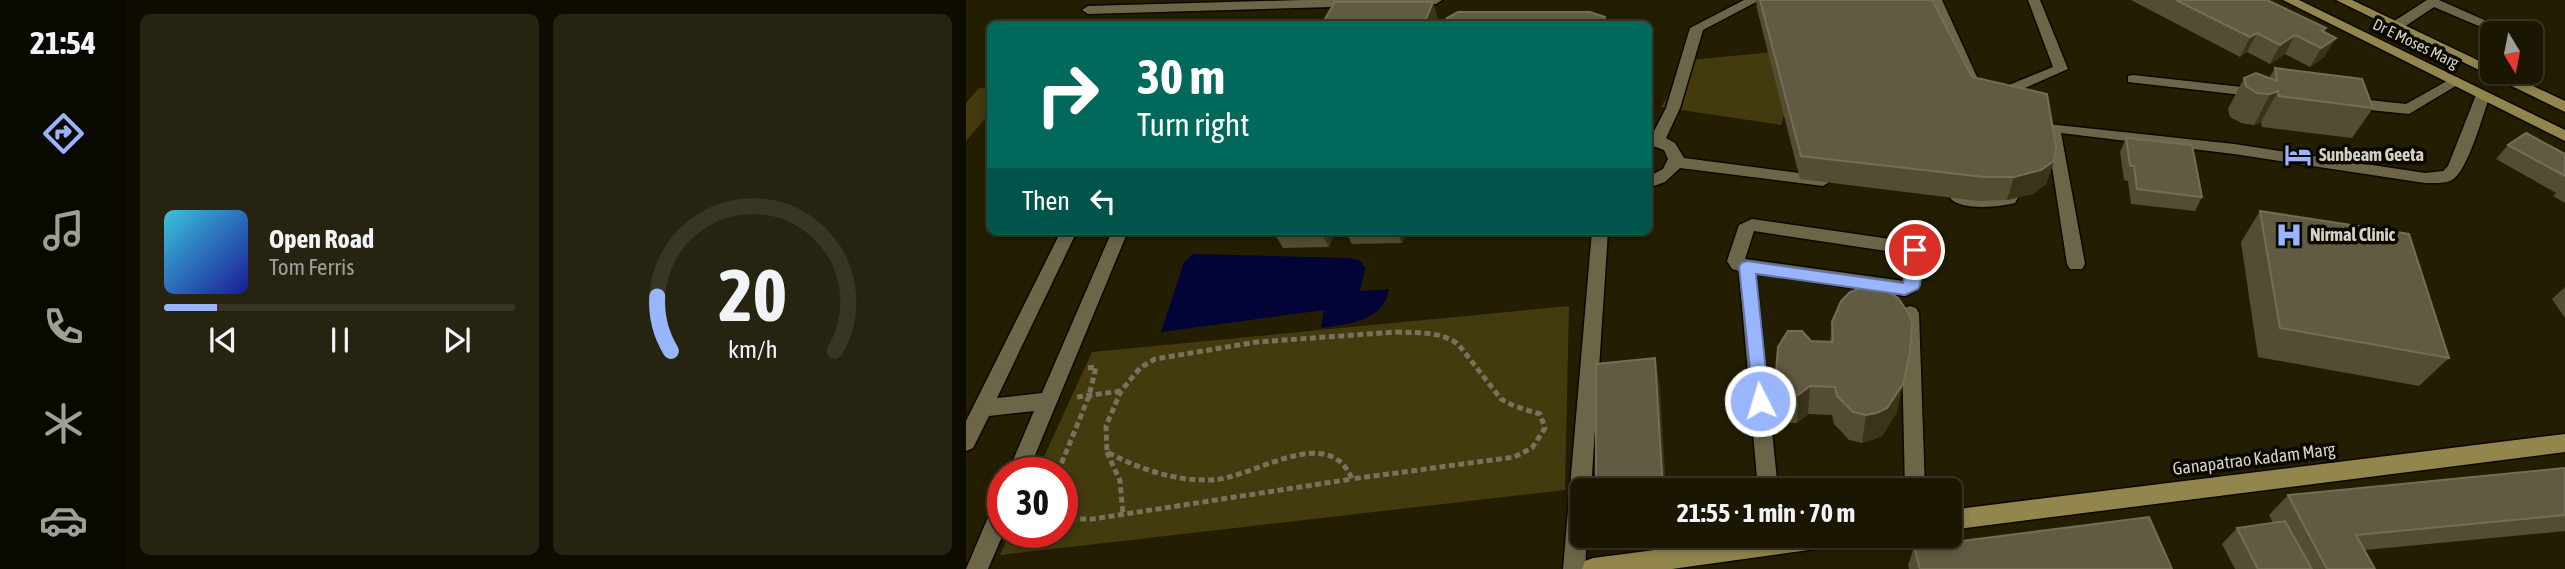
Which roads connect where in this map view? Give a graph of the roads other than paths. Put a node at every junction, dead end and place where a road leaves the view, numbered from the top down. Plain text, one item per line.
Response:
1 (1436, 0) edge
2 (1754, 0) edge
3 (1936, 0) edge
4 (2034, 0) edge
5 (2290, 0) edge
6 (2342, 0) edge
7 (1088, 10) dead end
8 (2480, 22) edge
9 (2396, 26) junction
10 (2480, 66) edge
11 (2133, 79) dead end
12 (2454, 81) junction
13 (2517, 84) edge
14 (2271, 94) edge
15 (2483, 95) junction
16 (2340, 102) edge
17 (2565, 107) edge
18 (2565, 136) edge
19 (1653, 140) edge
20 (1677, 162) junction
21 (2016, 176) edge
22 (1652, 181) edge
23 (1842, 183) edge
24 (1938, 195) edge
25 (1067, 235) edge
26 (1118, 235) edge
27 (1600, 235) edge
28 (2077, 264) dead end
29 (1747, 267) junction
30 (1910, 313) edge
31 (1048, 401) junction
32 (983, 408) junction
33 (966, 442) edge
34 (2565, 443) edge
35 (1024, 457) edge
36 (1767, 478) edge
37 (1915, 478) edge
38 (1962, 518) edge
39 (987, 546) edge
40 (1723, 548) edge
41 (977, 569) edge
42 (1574, 569) edge
43 (1593, 569) edge

1 - 7 street
2 - 19 street
3 - 4 street
5 - 12 main road, Dr E Moses Marg
6 - 9 main road, Dr E Moses Marg
8 - 9 street
9 - 10 main road, Dr E Moses Marg
11 - 14 street
12 - 15 main road, Dr E Moses Marg
12 - 16 street
13 - 17 main road, Dr E Moses Marg
15 - 18 main road, Dr E Moses Marg
15 - 28 street
19 - 20 street
20 - 22 street
20 - 23 street
21 - 24 street
25 - 32 street
26 - 31 street
27 - 42 street
29 - 29 street
29 - 36 street
30 - 37 street
31 - 32 street
31 - 35 street
32 - 33 street
34 - 38 main road, Ganapatrao Kadam Marg
39 - 41 street
40 - 43 main road

